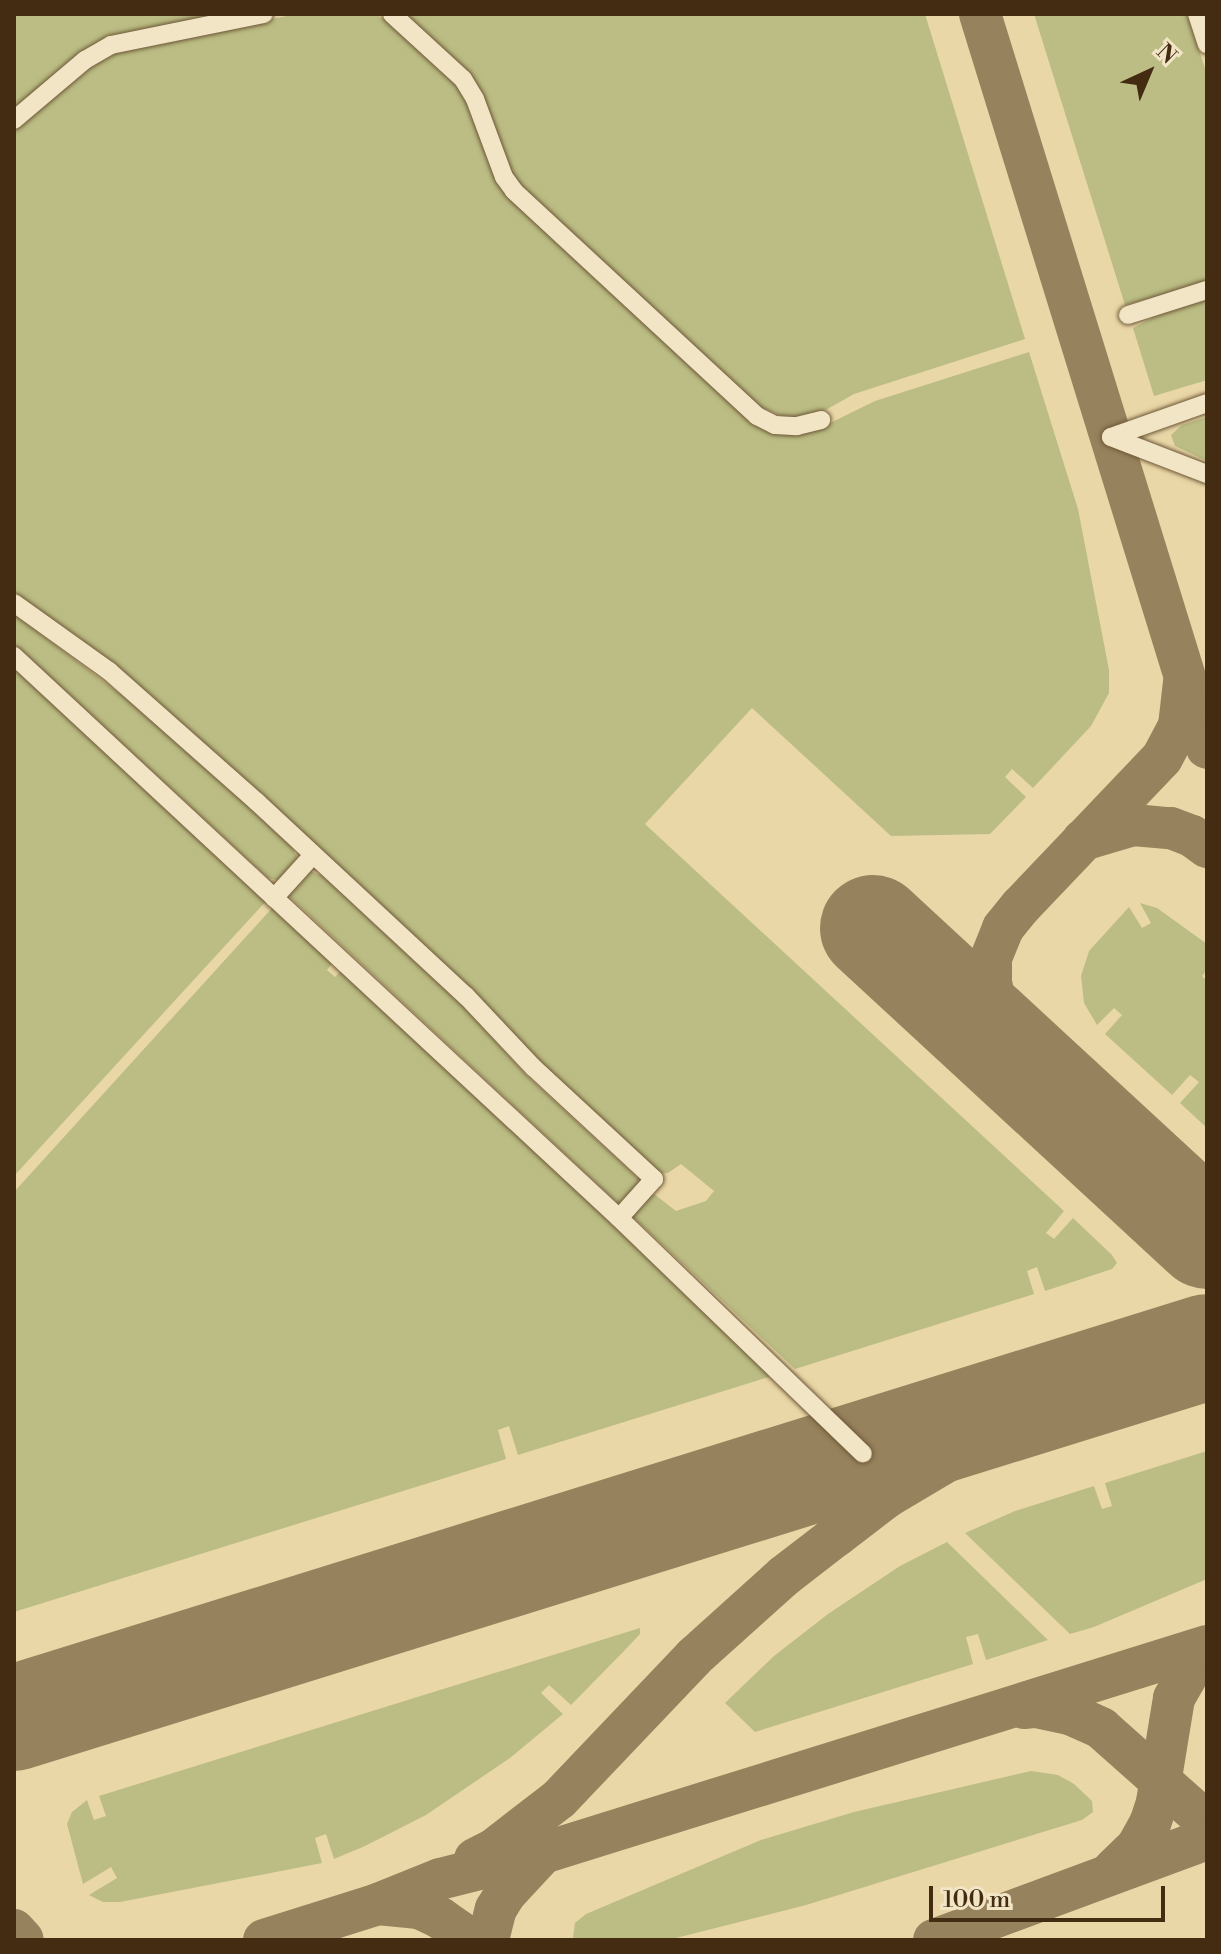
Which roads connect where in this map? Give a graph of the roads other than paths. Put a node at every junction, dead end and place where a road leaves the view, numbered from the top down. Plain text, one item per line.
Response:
1 (264, 14) edge
2 (392, 14) edge
3 (1197, 14) edge
4 (1207, 44) edge
5 (14, 120) edge
6 (1207, 290) edge
7 (1128, 315) dead end
8 (1207, 403) edge
9 (821, 420) dead end
10 (1207, 474) edge
11 (14, 603) edge
12 (14, 656) edge
13 (313, 855) junction
14 (274, 898) junction
15 (619, 1218) junction
16 (863, 1454) dead end

1 - 5 lane
2 - 9 lane
3 - 4 lane
6 - 7 lane
8 - 10 lane
11 - 13 lane
12 - 14 lane
13 - 14 lane
13 - 15 lane
14 - 15 lane
15 - 16 lane

